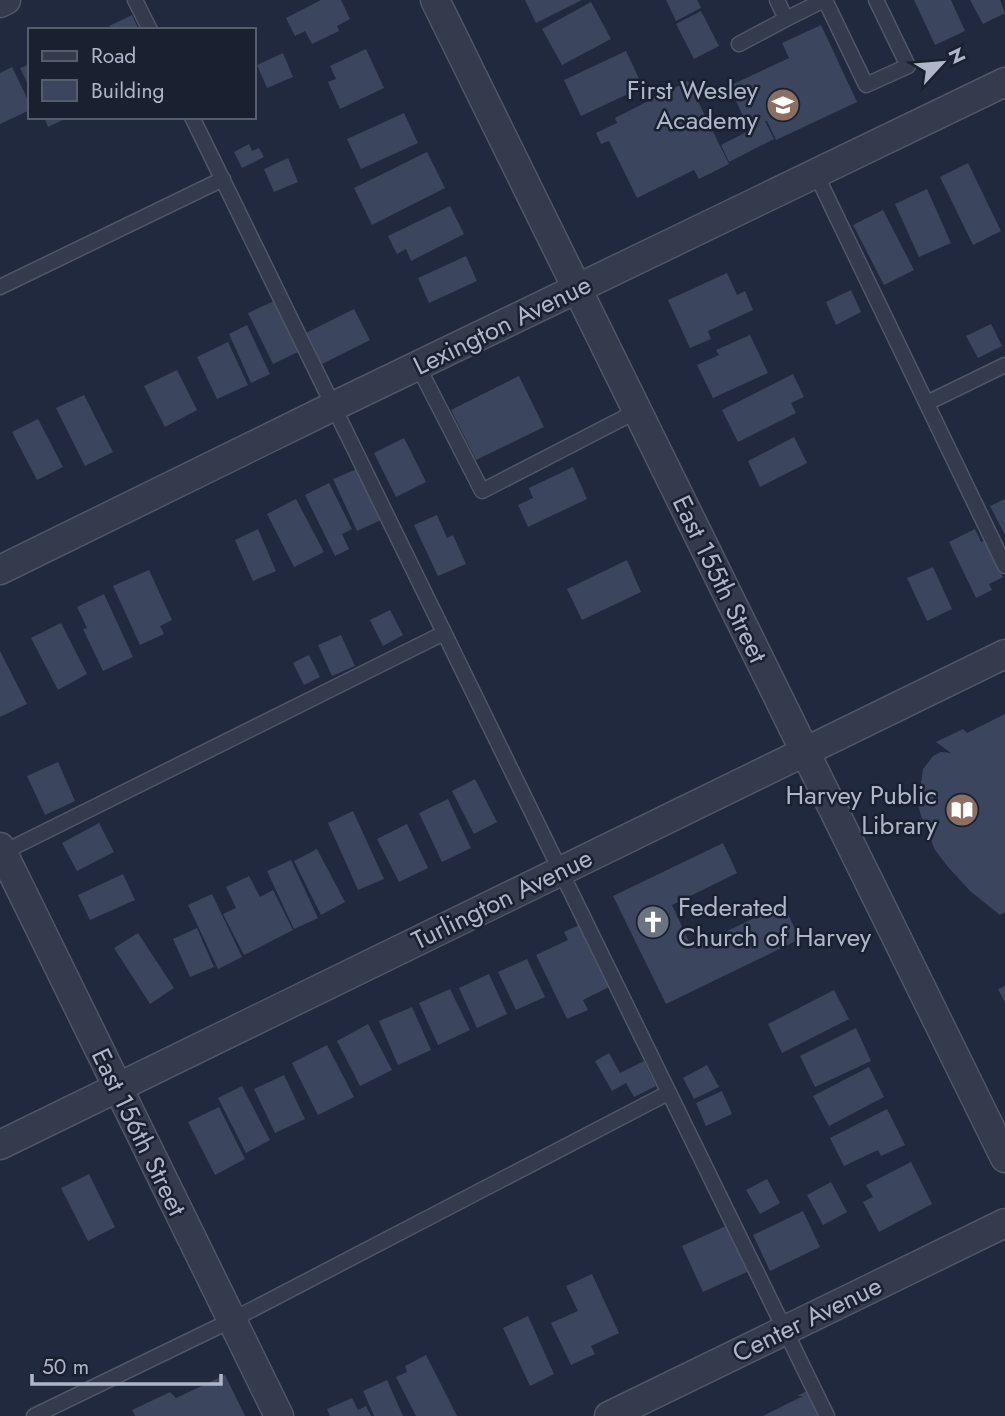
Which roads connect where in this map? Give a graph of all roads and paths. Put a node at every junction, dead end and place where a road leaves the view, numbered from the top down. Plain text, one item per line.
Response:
1 (6, 0) edge
2 (135, 0) edge
3 (435, 0) edge
4 (776, 0) edge
5 (824, 0) edge
6 (876, 0) edge
7 (0, 3) edge
8 (786, 19) junction
9 (149, 28) edge
10 (739, 44) dead end
11 (1005, 82) edge
12 (193, 119) edge
13 (816, 174) junction
14 (223, 179) junction
15 (0, 287) edge
16 (578, 289) junction
17 (1005, 365) edge
18 (418, 366) junction
19 (927, 403) junction
20 (334, 407) junction
21 (637, 411) junction
22 (1005, 566) edge
23 (0, 570) edge
24 (444, 633) junction
25 (1005, 654) edge
26 (805, 751) junction
27 (1, 851) edge
28 (560, 871) junction
29 (118, 1087) junction
30 (668, 1093) junction
31 (0, 1145) edge
32 (1005, 1158) edge
33 (1005, 1223) edge
34 (232, 1320) junction
35 (784, 1331) junction
36 (34, 1416) edge
37 (279, 1416) edge
38 (609, 1416) edge
39 (827, 1416) edge

1 - 7 street
2 - 9 lane
3 - 16 street, East 155th Street
4 - 8 lane
5 - 6 lane
5 - 8 lane
8 - 10 lane
11 - 13 street, Lexington Avenue
12 - 14 lane
13 - 16 street, Lexington Avenue
13 - 19 lane
14 - 15 lane
14 - 20 lane
16 - 18 street, Lexington Avenue
16 - 21 street, East 155th Street
17 - 19 lane
18 - 20 street, Lexington Avenue
18 - 21 lane
19 - 22 lane
20 - 23 street, Lexington Avenue
20 - 24 lane
21 - 26 street, East 155th Street
24 - 27 lane
24 - 28 lane
25 - 26 street, Turlington Avenue
26 - 28 street, Turlington Avenue
26 - 32 street, East 155th Street
27 - 29 street, East 156th Street
28 - 29 street, Turlington Avenue
28 - 30 lane
29 - 31 street, Turlington Avenue
29 - 34 street, East 156th Street
30 - 34 lane
30 - 35 lane
33 - 35 street, Center Avenue
34 - 36 lane
34 - 37 street, East 156th Street
35 - 38 street, Center Avenue
35 - 39 lane

